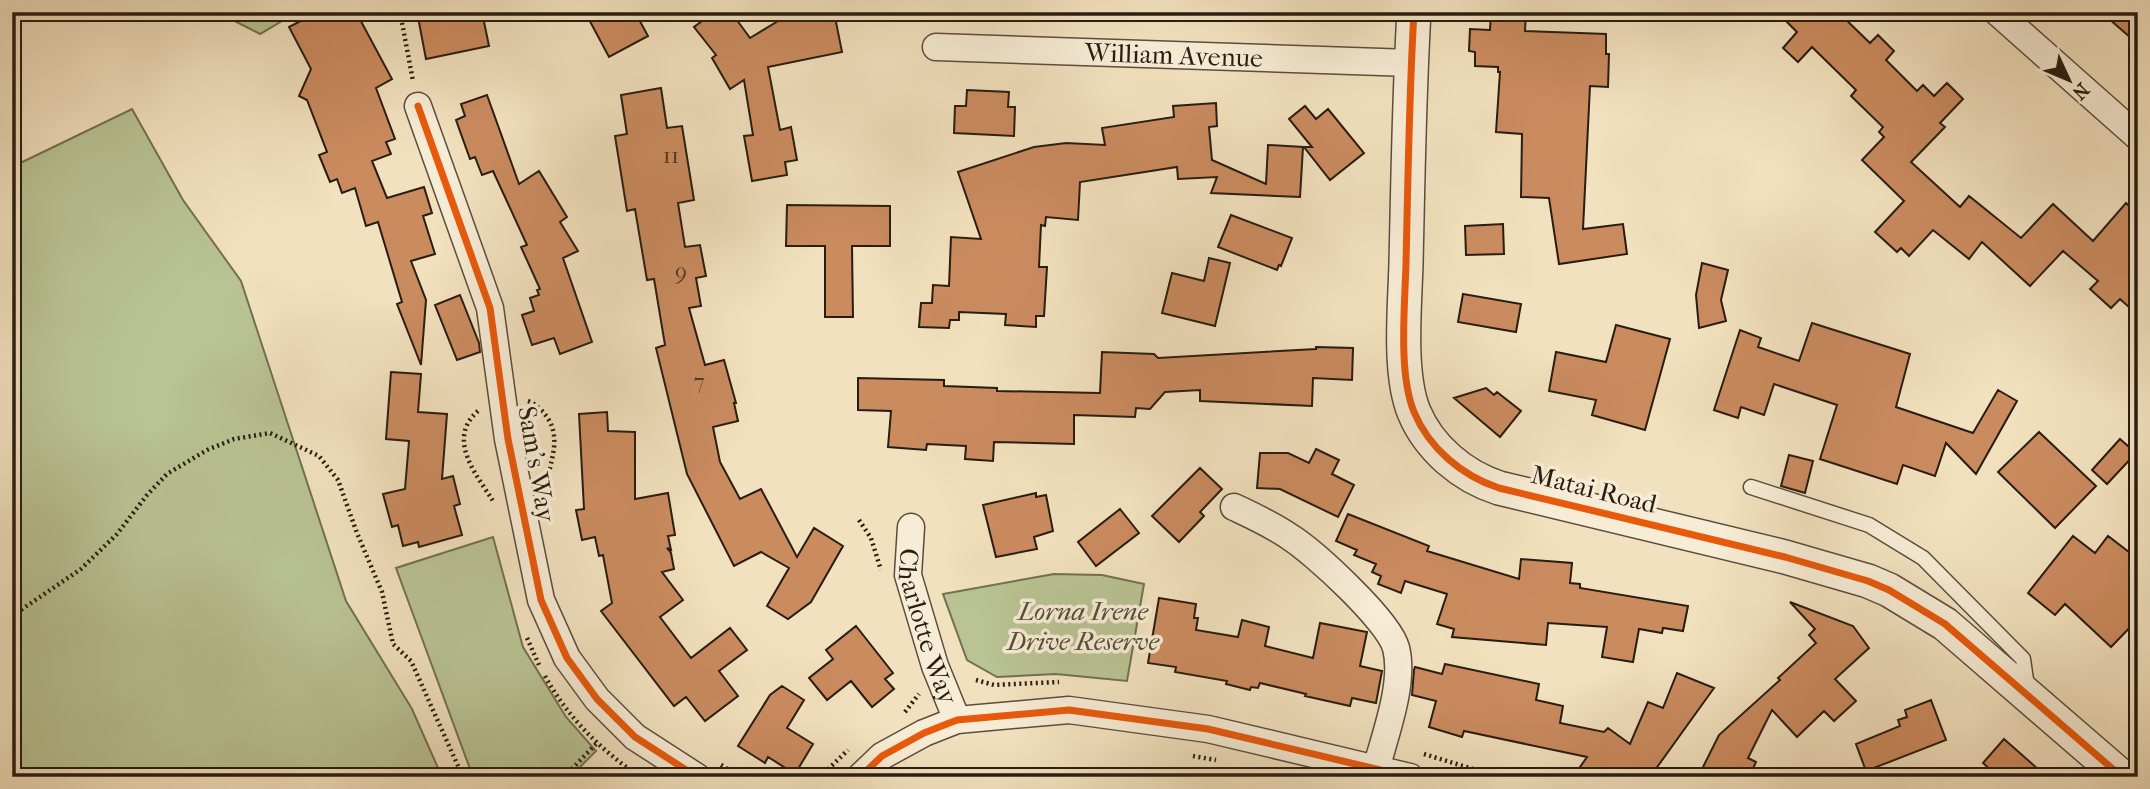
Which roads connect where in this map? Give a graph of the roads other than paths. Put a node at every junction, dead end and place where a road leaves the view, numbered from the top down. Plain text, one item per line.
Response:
1 (1414, 12) edge
2 (1997, 12) edge
3 (936, 47) dead end
4 (1411, 63) junction
5 (418, 106) road end
6 (2138, 138) edge
7 (1751, 487) dead end
8 (1234, 507) dead end
9 (911, 527) dead end
10 (2027, 695) junction
11 (957, 720) junction
12 (707, 769) edge
13 (1376, 769) junction
14 (860, 777) edge
15 (1410, 777) edge
16 (2122, 777) edge

1 - 4 street, Matai Road
2 - 6 street
3 - 4 street, William Avenue
4 - 10 street, Matai Road
5 - 12 street, Sam's Way
7 - 10 lane
8 - 13 street
9 - 11 street, Charlotte Way
10 - 16 street, Matai Road
11 - 13 street
11 - 14 street
13 - 15 street

